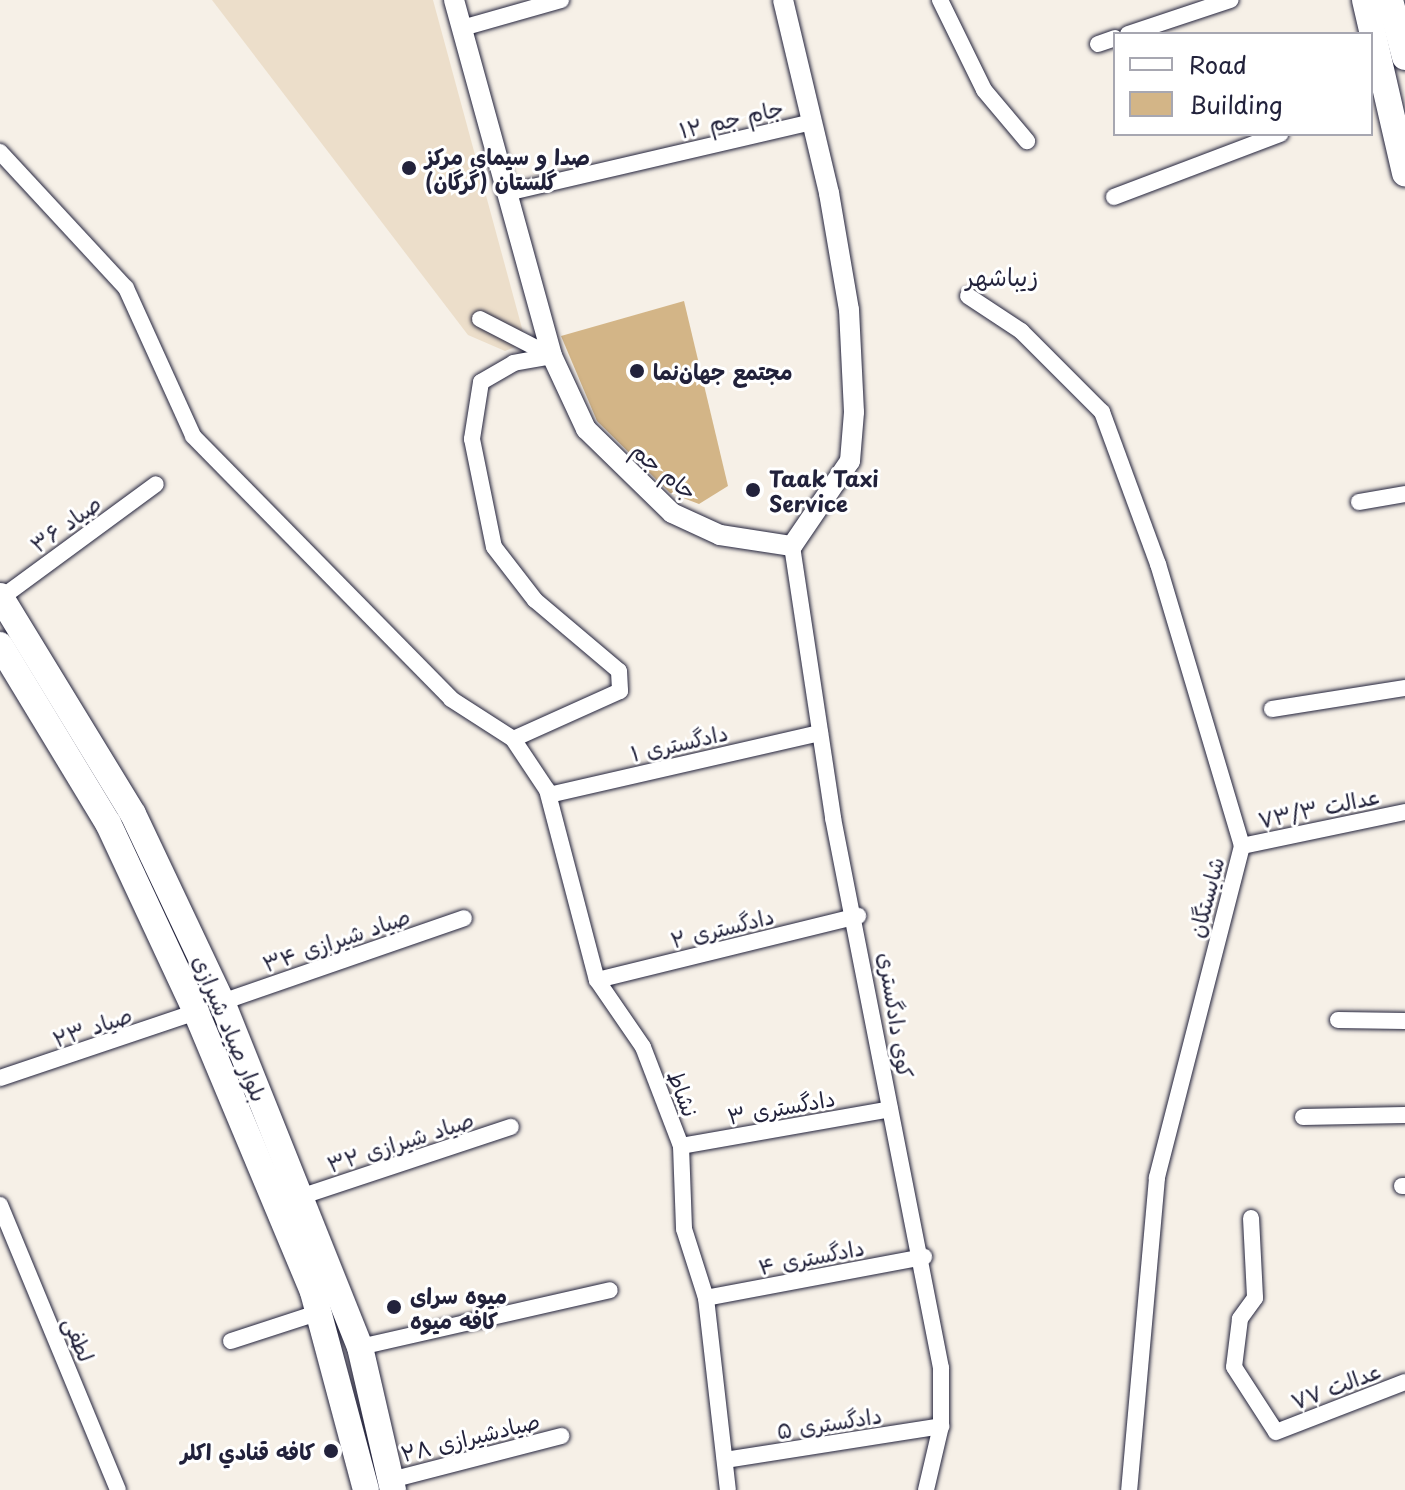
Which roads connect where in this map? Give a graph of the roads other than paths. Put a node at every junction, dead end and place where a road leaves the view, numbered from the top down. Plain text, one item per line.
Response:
1 (454, 0) edge
2 (561, 0) edge
3 (783, 0) edge
4 (940, 0) edge
5 (1230, 0) edge
6 (1365, 0) edge
7 (1390, 0) edge
8 (462, 28) junction
9 (1134, 32) edge
10 (1369, 32) edge
11 (1113, 39) edge
12 (1098, 44) dead end
13 (1405, 57) edge
14 (1373, 60) edge
15 (1378, 97) edge
16 (812, 122) junction
17 (1275, 136) edge
18 (1027, 141) dead end
19 (0, 152) edge
20 (1405, 173) edge
21 (507, 193) junction
22 (1114, 197) dead end
23 (968, 296) dead end
24 (480, 319) dead end
25 (552, 356) junction
26 (156, 484) dead end
27 (1405, 494) edge
28 (1359, 502) dead end
29 (792, 546) junction
30 (1, 597) edge
31 (0, 645) edge
32 (33, 678) junction
33 (1405, 688) edge
34 (1272, 709) dead end
35 (820, 733) junction
36 (513, 739) junction
37 (549, 795) junction
38 (1405, 812) edge
39 (1242, 846) junction
40 (858, 916) junction
41 (464, 918) dead end
42 (597, 980) junction
43 (222, 1002) junction
44 (196, 1012) junction
45 (1338, 1020) dead end
46 (1405, 1021) edge
47 (0, 1078) edge
48 (890, 1109) junction
49 (1405, 1115) edge
50 (1303, 1117) dead end
51 (511, 1127) dead end
52 (681, 1146) junction
53 (303, 1196) junction
54 (0, 1205) edge
55 (1251, 1218) dead end
56 (924, 1257) junction
57 (610, 1290) dead end
58 (706, 1298) junction
59 (320, 1312) junction
60 (231, 1341) dead end
61 (360, 1347) junction
62 (1405, 1382) edge
63 (941, 1426) junction
64 (561, 1436) dead end
65 (725, 1460) junction
66 (392, 1485) edge
67 (118, 1490) edge
68 (366, 1490) edge
69 (728, 1490) edge
70 (926, 1490) edge
71 (1129, 1490) edge

1 - 8 street, جام جم
2 - 8 street
3 - 16 street
4 - 18 street
5 - 9 street
6 - 10 main road
7 - 13 main road
8 - 21 street, جام جم
11 - 12 street
14 - 15 main road
15 - 20 main road
16 - 21 street, ۱۲ جام جم
16 - 29 street
17 - 22 street
19 - 36 street
21 - 25 street, جام جم
23 - 39 street, شایستگان
24 - 25 street
25 - 29 street, جام جم
25 - 36 street
26 - 30 street, صیاد ۳۶
27 - 28 street
29 - 35 street, کوی دادگستری
30 - 32 main road, بلوار صیاد شیرازی
31 - 32 main road, بلوار صیاد شیرازی
32 - 43 main road, بلوار صیاد شیرازی
32 - 44 main road, بلوار صیاد شیرازی
33 - 34 street
35 - 37 street, دادگستری ۱
35 - 40 street, کوی دادگستری
36 - 37 street, نشاط
37 - 42 street, نشاط
38 - 39 street, ۷۳/۳ عدالت
39 - 71 street, شایستگان
40 - 42 street, دادگستری ۲
40 - 48 street, کوی دادگستری
41 - 43 street, صیاد شیرازی ۳۴
42 - 52 street, نشاط
43 - 53 main road, بلوار صیاد شیرازی
44 - 47 street, صیاد ۲۳
44 - 59 main road, بلوار صیاد شیرازی
45 - 46 street
48 - 52 street, دادگستری ۳
48 - 56 street, کوی دادگستری
49 - 50 street
51 - 53 street, صیاد شیرازی ۳۲
52 - 58 street, نشاط
53 - 61 main road, بلوار صیاد شیرازی
54 - 67 street, لطفی
55 - 62 street, عدالت ۷۷
56 - 58 street, دادگستری ۴
56 - 63 street, کوی دادگستری
57 - 61 street
58 - 65 street, نشاط
59 - 60 street
59 - 68 main road, بلوار صیاد شیرازی
61 - 66 main road, بلوار صیاد شیرازی
63 - 65 street, دادگستری ۵
63 - 70 street, کوی دادگستری
64 - 66 street, ۲۸ صیادشیرازی
65 - 69 street, نشاط

